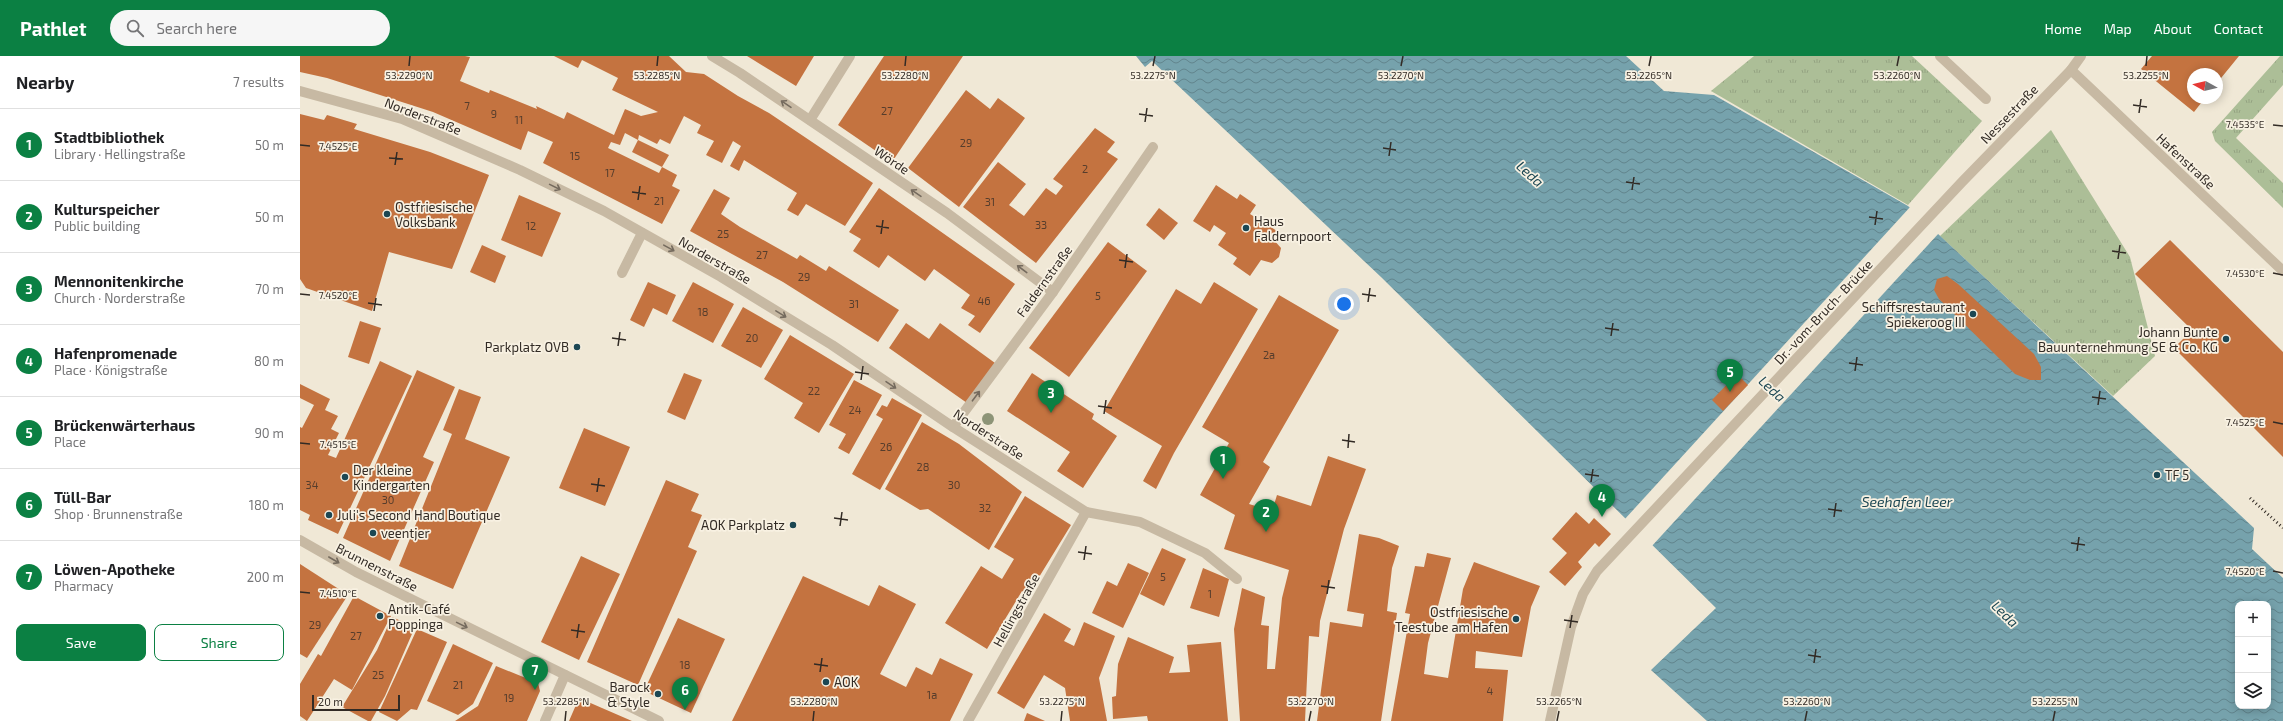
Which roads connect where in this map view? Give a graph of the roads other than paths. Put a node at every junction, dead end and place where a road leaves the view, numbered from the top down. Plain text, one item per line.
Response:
1 (712, 56) edge
2 (850, 56) edge
3 (1940, 56) edge
4 (2081, 56) edge
5 (2071, 70) junction
6 (300, 91) edge
7 (1986, 98) dead end
8 (810, 120) junction
9 (1153, 147) dead end
10 (1955, 190) joint
11 (642, 233) junction
12 (2283, 271) edge
13 (622, 273) dead end
14 (1053, 292) junction
15 (953, 427) junction
16 (1086, 512) junction
17 (300, 540) edge
18 (1237, 579) dead end
19 (565, 675) junction
20 (969, 720) edge
21 (545, 721) edge
22 (659, 721) edge
23 (1550, 721) edge

8 -> 1 street, Wörde
2 - 8 street
3 - 7 street
4 - 5 street, Nessestraße
5 - 10 street, Nessestraße
5 - 12 street, Hafenstraße
6 -> 11 street, Norderstraße
14 -> 8 street, Wörde
9 - 14 street, Faldernstraße
10 - 23 street, Dr.-vom-Bruch- Brücke
11 - 13 street
11 -> 15 street, Norderstraße
15 -> 14 street, Faldernstraße
15 - 16 street, Norderstraße
16 - 18 street
16 - 20 street, Hellingstraße
17 -> 19 street, Brunnenstraße
19 - 21 street
19 - 22 street, Brunnenstraße

